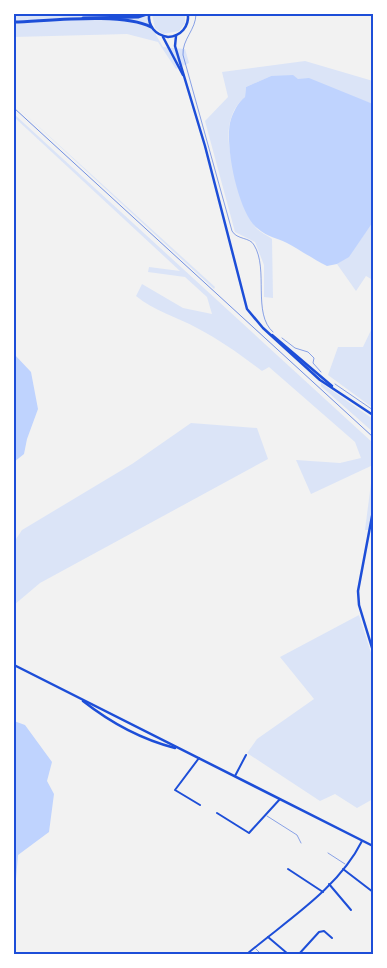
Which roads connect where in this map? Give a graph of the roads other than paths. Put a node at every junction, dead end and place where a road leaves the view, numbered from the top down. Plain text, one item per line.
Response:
1 (148, 14) edge
2 (188, 14) edge
3 (14, 21) edge
4 (151, 28) junction
5 (163, 36) junction
6 (176, 36) junction
7 (187, 86) junction
8 (373, 415) edge
9 (373, 511) edge
10 (373, 651) edge
11 (14, 665) edge
12 (78, 697) junction
13 (123, 721) junction
14 (120, 726) junction
15 (132, 726) junction
16 (130, 731) junction
17 (154, 736) junction
18 (153, 741) junction
19 (180, 749) junction
20 (246, 755) dead end
21 (199, 758) junction
22 (235, 776) junction
23 (280, 799) junction
24 (200, 804) dead end
25 (217, 813) dead end
26 (265, 815) junction
27 (362, 841) junction
28 (301, 843) dead end
29 (373, 846) edge
30 (328, 853) dead end
31 (346, 865) junction
32 (288, 869) dead end
33 (343, 869) junction
34 (329, 884) junction
35 (322, 892) junction
36 (373, 892) edge
37 (351, 910) dead end
38 (268, 937) junction
39 (332, 938) dead end
40 (254, 948) junction
41 (247, 954) edge
42 (261, 954) edge
43 (288, 954) edge
44 (299, 954) edge

1 - 3 highway
1 - 4 main road
2 - 6 main road
3 - 4 highway
4 - 5 main road
5 - 6 main road
5 - 7 main road
6 - 7 main road
7 - 8 main road
9 - 10 main road
11 - 12 main road
12 - 13 main road
12 - 14 main road
13 - 14 main road
13 - 15 main road
14 - 16 main road
15 - 16 main road
15 - 17 main road
16 - 18 main road
17 - 18 main road
17 - 19 main road
18 - 19 main road
19 - 21 main road
20 - 22 street
21 - 22 main road
21 - 24 street
22 - 23 main road
23 - 26 street
23 - 27 main road
25 - 26 street
26 - 28 lane
27 - 29 main road
27 - 31 street
30 - 31 lane
31 - 33 street
32 - 35 street
33 - 34 street
33 - 36 street
34 - 35 street
34 - 37 street
35 - 38 street
38 - 40 street
38 - 43 street
39 - 44 street
40 - 41 street
40 - 42 lane

